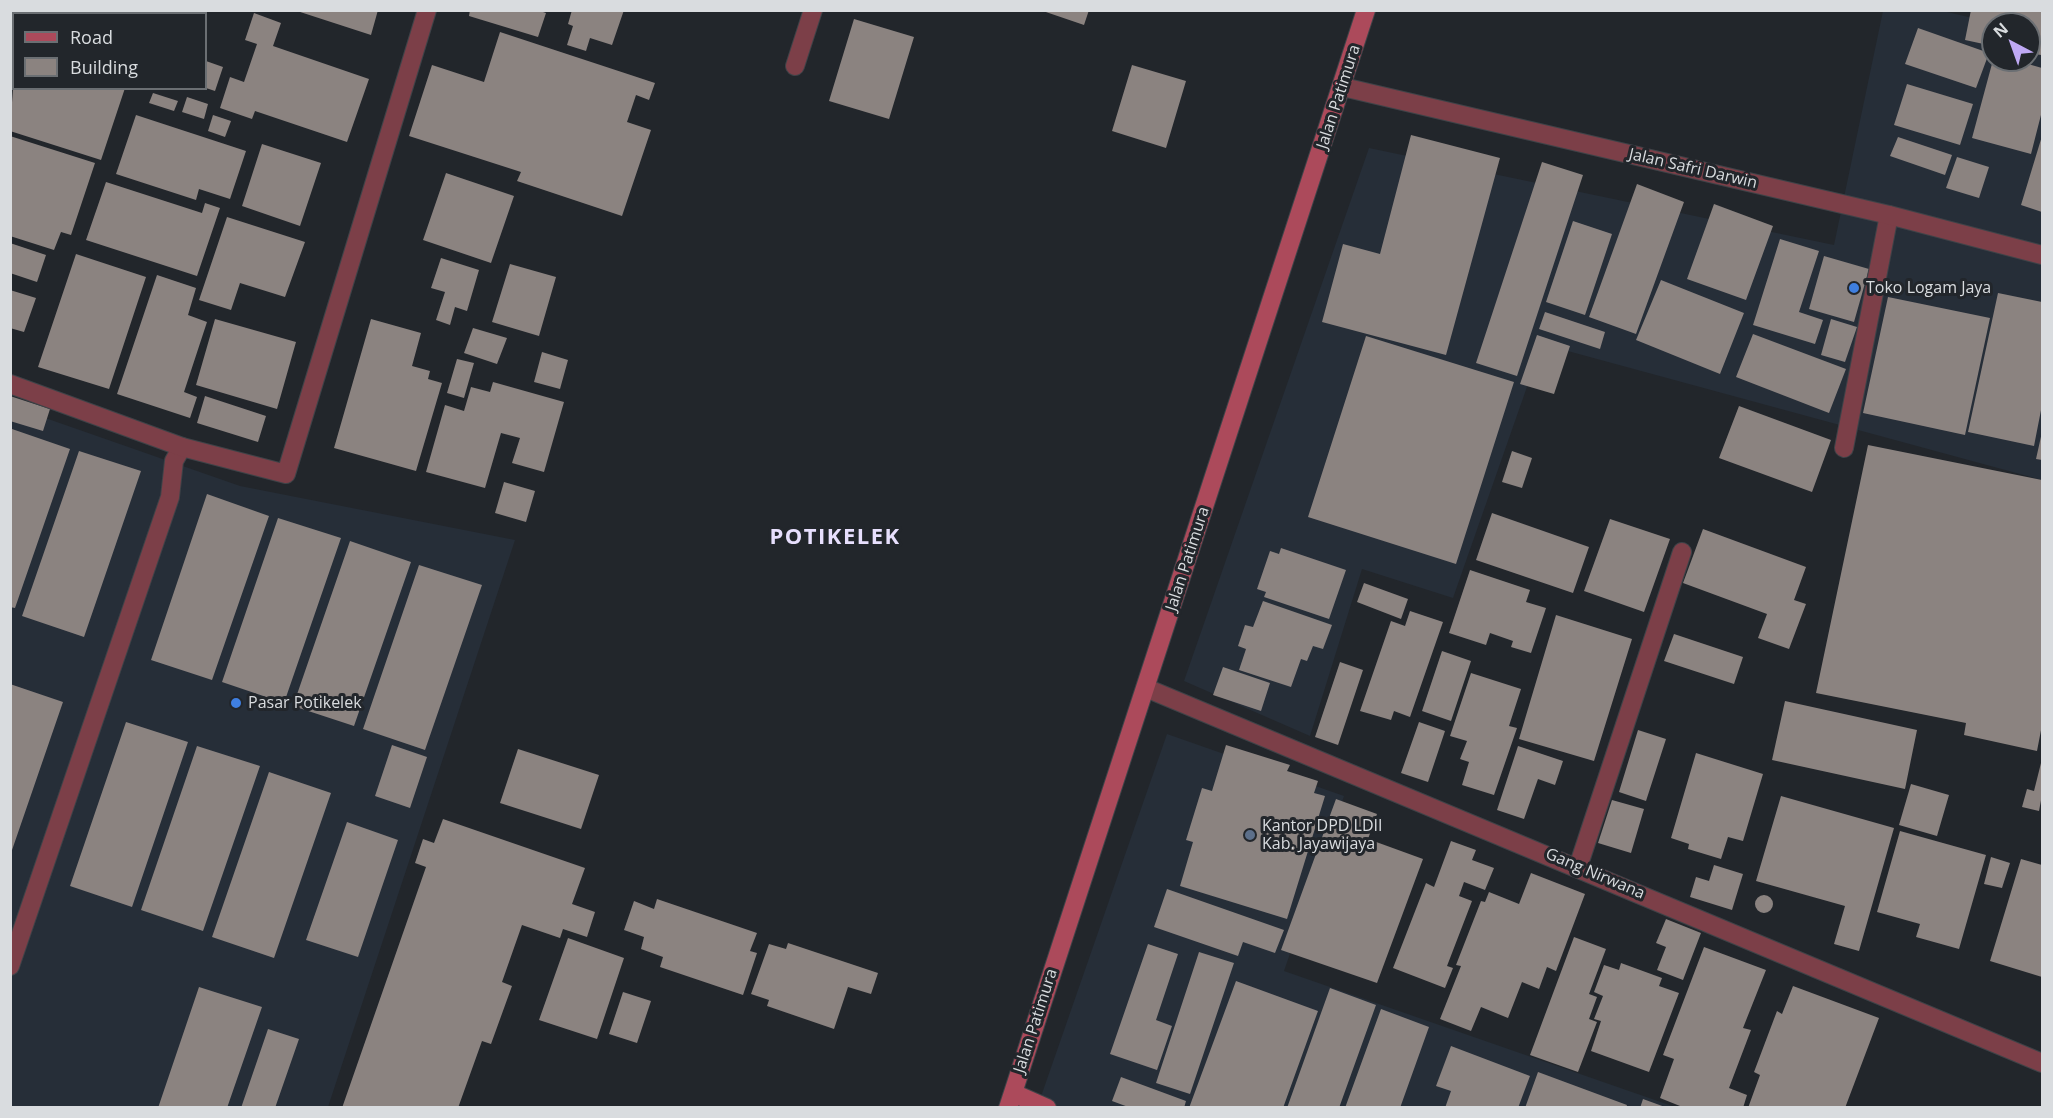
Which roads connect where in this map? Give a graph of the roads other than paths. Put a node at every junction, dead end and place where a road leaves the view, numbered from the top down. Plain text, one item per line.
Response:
1 (427, 10) edge
2 (813, 10) edge
3 (1366, 10) edge
4 (795, 66) dead end
5 (1342, 87) junction
6 (1889, 215) junction
7 (2043, 255) edge
8 (10, 384) edge
9 (182, 447) junction
10 (1844, 448) dead end
11 (1682, 552) dead end
12 (1146, 688) junction
13 (1578, 867) junction
14 (10, 966) edge
15 (2043, 1063) edge
16 (1010, 1100) edge
17 (1047, 1107) edge

1 - 9 street
2 - 4 street
3 - 5 main road, Jalan Patimura
5 - 6 street, Jalan Safri Darwin
5 - 12 main road, Jalan Patimura
6 - 7 street, Jalan Safri Darwin
6 - 10 street
8 - 9 street
9 - 14 street
11 - 13 street
12 - 13 street, Gang Nirwana
12 - 16 main road, Jalan Patimura
13 - 15 street, Gang Nirwana
16 - 17 main road

